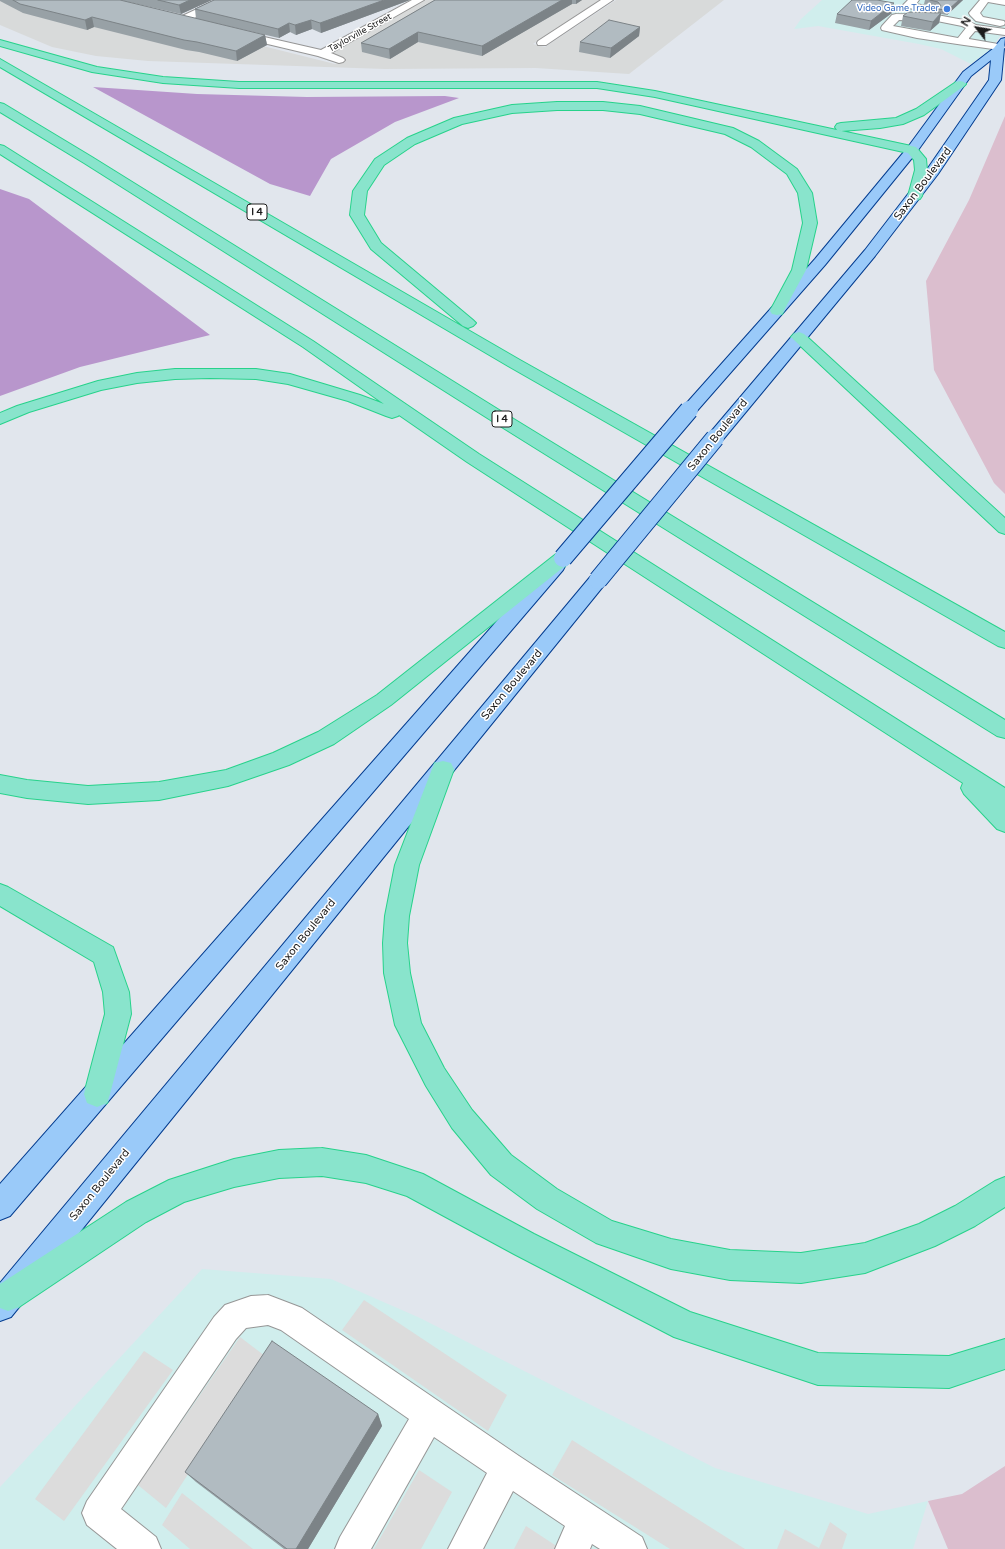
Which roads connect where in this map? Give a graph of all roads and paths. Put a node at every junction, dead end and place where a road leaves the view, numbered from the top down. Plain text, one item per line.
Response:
1 (224, 0) edge
2 (419, 0) edge
3 (608, 0) edge
4 (914, 0) edge
5 (985, 0) edge
6 (991, 0) edge
7 (1005, 2) edge
8 (980, 19) junction
9 (196, 24) edge
10 (1005, 24) edge
11 (973, 28) junction
12 (226, 31) edge
13 (1005, 32) edge
14 (964, 42) junction
15 (0, 43) edge
16 (542, 43) dead end
17 (1001, 46) edge
18 (322, 54) junction
19 (339, 60) dead end
20 (0, 62) edge
21 (960, 84) junction
22 (0, 106) edge
23 (795, 124) junction
24 (0, 149) edge
25 (912, 150) junction
26 (915, 196) junction
27 (777, 311) junction
28 (799, 337) junction
29 (514, 363) junction
30 (0, 419) edge
31 (473, 458) junction
32 (1005, 528) edge
33 (563, 558) junction
34 (1005, 641) edge
35 (1005, 730) edge
36 (927, 750) junction
37 (443, 769) junction
38 (0, 784) edge
39 (1005, 799) edge
40 (1005, 823) edge
41 (0, 894) edge
42 (97, 1094) junction
43 (1005, 1191) edge
44 (0, 1206) edge
45 (4, 1301) edge
46 (1005, 1354) edge
47 (429, 1415) junction
48 (507, 1468) junction
49 (586, 1520) junction
50 (144, 1549) edge
51 (352, 1549) edge
52 (465, 1549) edge
53 (572, 1549) edge
54 (630, 1549) edge

1 - 9 street
2 - 18 street, Taylorville Street
3 - 16 street
4 - 8 street
5 - 8 street
6 - 7 street
8 - 10 street
11 - 13 street
11 - 14 street
11 - 14 street
12 - 18 street
14 - 17 street
15 - 23 highway
17 - 21 main road
17 - 26 main road, Saxon Boulevard
18 - 19 street
20 - 29 highway, I 4
21 - 23 highway
21 - 25 main road
22 - 35 highway, I 4
23 - 25 highway
24 - 31 highway
25 - 26 highway
25 - 27 main road
26 - 28 main road, Saxon Boulevard
27 - 29 highway
27 - 33 main road, bridge
28 - 32 highway
28 - 37 main road, Saxon Boulevard, bridge
29 - 34 highway, I 4
30 - 31 highway
31 - 36 highway
33 - 38 highway
33 - 42 main road
36 - 39 highway
36 - 40 highway
37 - 43 highway
37 - 45 main road, Saxon Boulevard
41 - 42 highway
42 - 44 main road
45 - 46 highway
47 - 48 street
47 - 50 street
47 - 51 street
48 - 49 street
48 - 52 street
49 - 53 street
49 - 54 street

